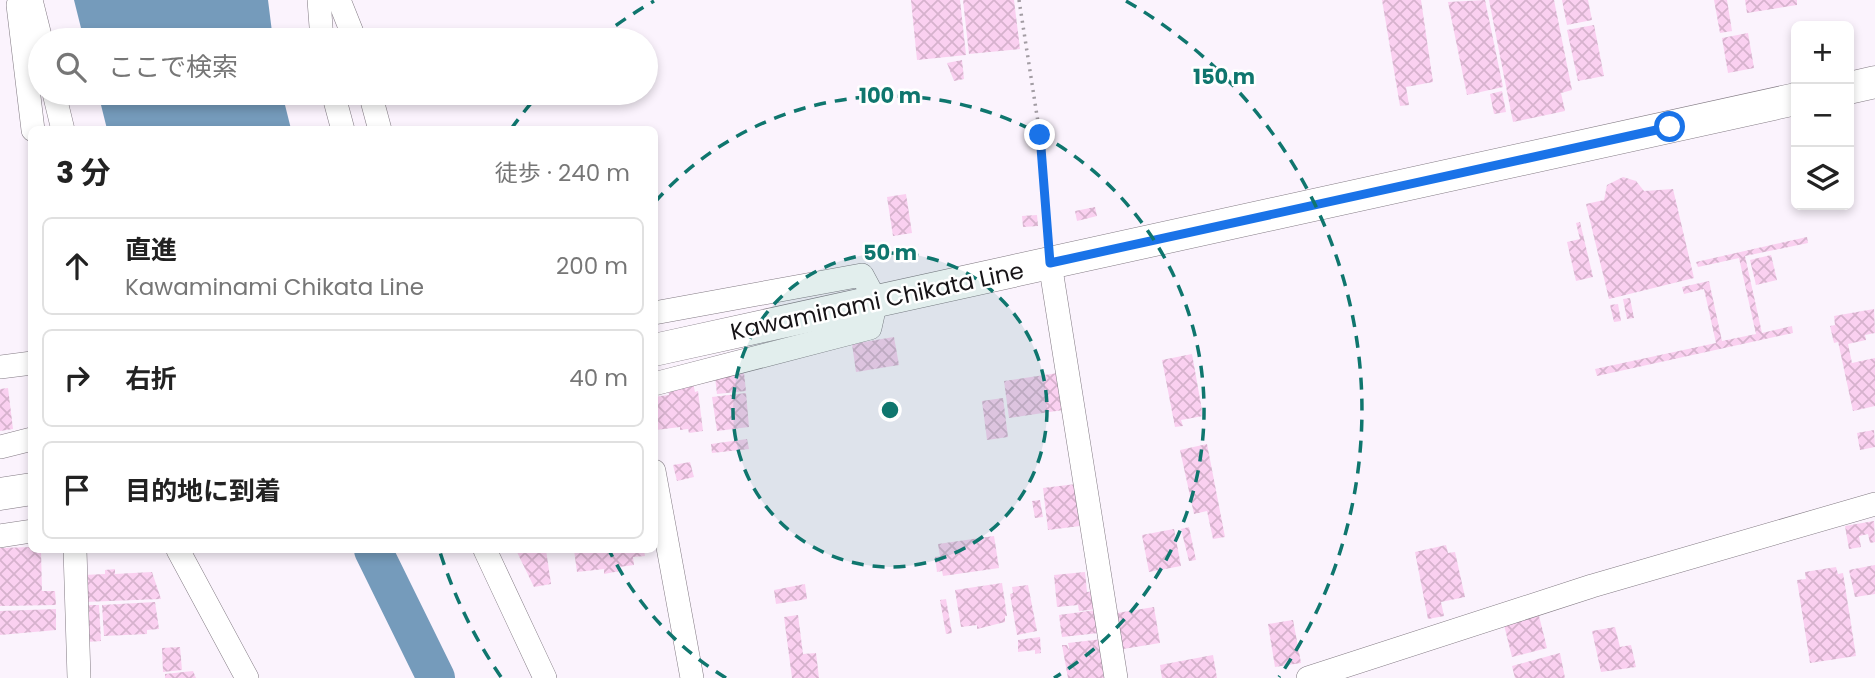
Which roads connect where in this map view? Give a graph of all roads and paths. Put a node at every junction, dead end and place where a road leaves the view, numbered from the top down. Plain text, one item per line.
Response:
1 (20, 0) edge
2 (31, 0) edge
3 (319, 0) edge
4 (339, 0) edge
5 (1019, 0) edge
6 (38, 28) edge
7 (321, 28) edge
8 (350, 28) edge
9 (28, 80) edge
10 (1875, 82) edge
11 (1854, 87) edge
12 (1791, 100) edge
13 (30, 105) edge
14 (57, 105) edge
15 (336, 105) edge
16 (373, 105) edge
17 (33, 126) edge
18 (62, 126) edge
19 (342, 126) edge
20 (379, 126) edge
21 (1050, 263) junction
22 (876, 302) junction
23 (658, 312) edge
24 (658, 349) edge
25 (28, 364) edge
26 (0, 367) edge
27 (658, 383) edge
28 (28, 440) edge
29 (0, 447) edge
30 (28, 490) edge
31 (658, 493) edge
32 (0, 494) edge
33 (1875, 504) edge
34 (28, 532) edge
35 (0, 536) edge
36 (75, 553) edge
37 (180, 553) edge
38 (486, 553) edge
39 (79, 678) edge
40 (247, 678) edge
41 (545, 678) edge
42 (692, 678) edge
43 (1116, 678) edge
44 (1308, 678) edge

1 - 9 street
2 - 6 street
3 - 7 street
4 - 8 street
5 - 21 path
10 - 11 main road
12 - 21 main road, Kawaminami Chikata Line
13 - 17 street
14 - 18 street
15 - 19 street
16 - 20 street
21 - 22 main road, Kawaminami Chikata Line
21 - 43 street
22 - 23 street
22 - 24 main road, Kawaminami Chikata Line
22 - 27 street
25 - 26 street
28 - 29 street
30 - 32 main road
31 - 42 street
33 - 44 street
34 - 35 street
36 - 39 street
37 - 40 street
38 - 41 street

